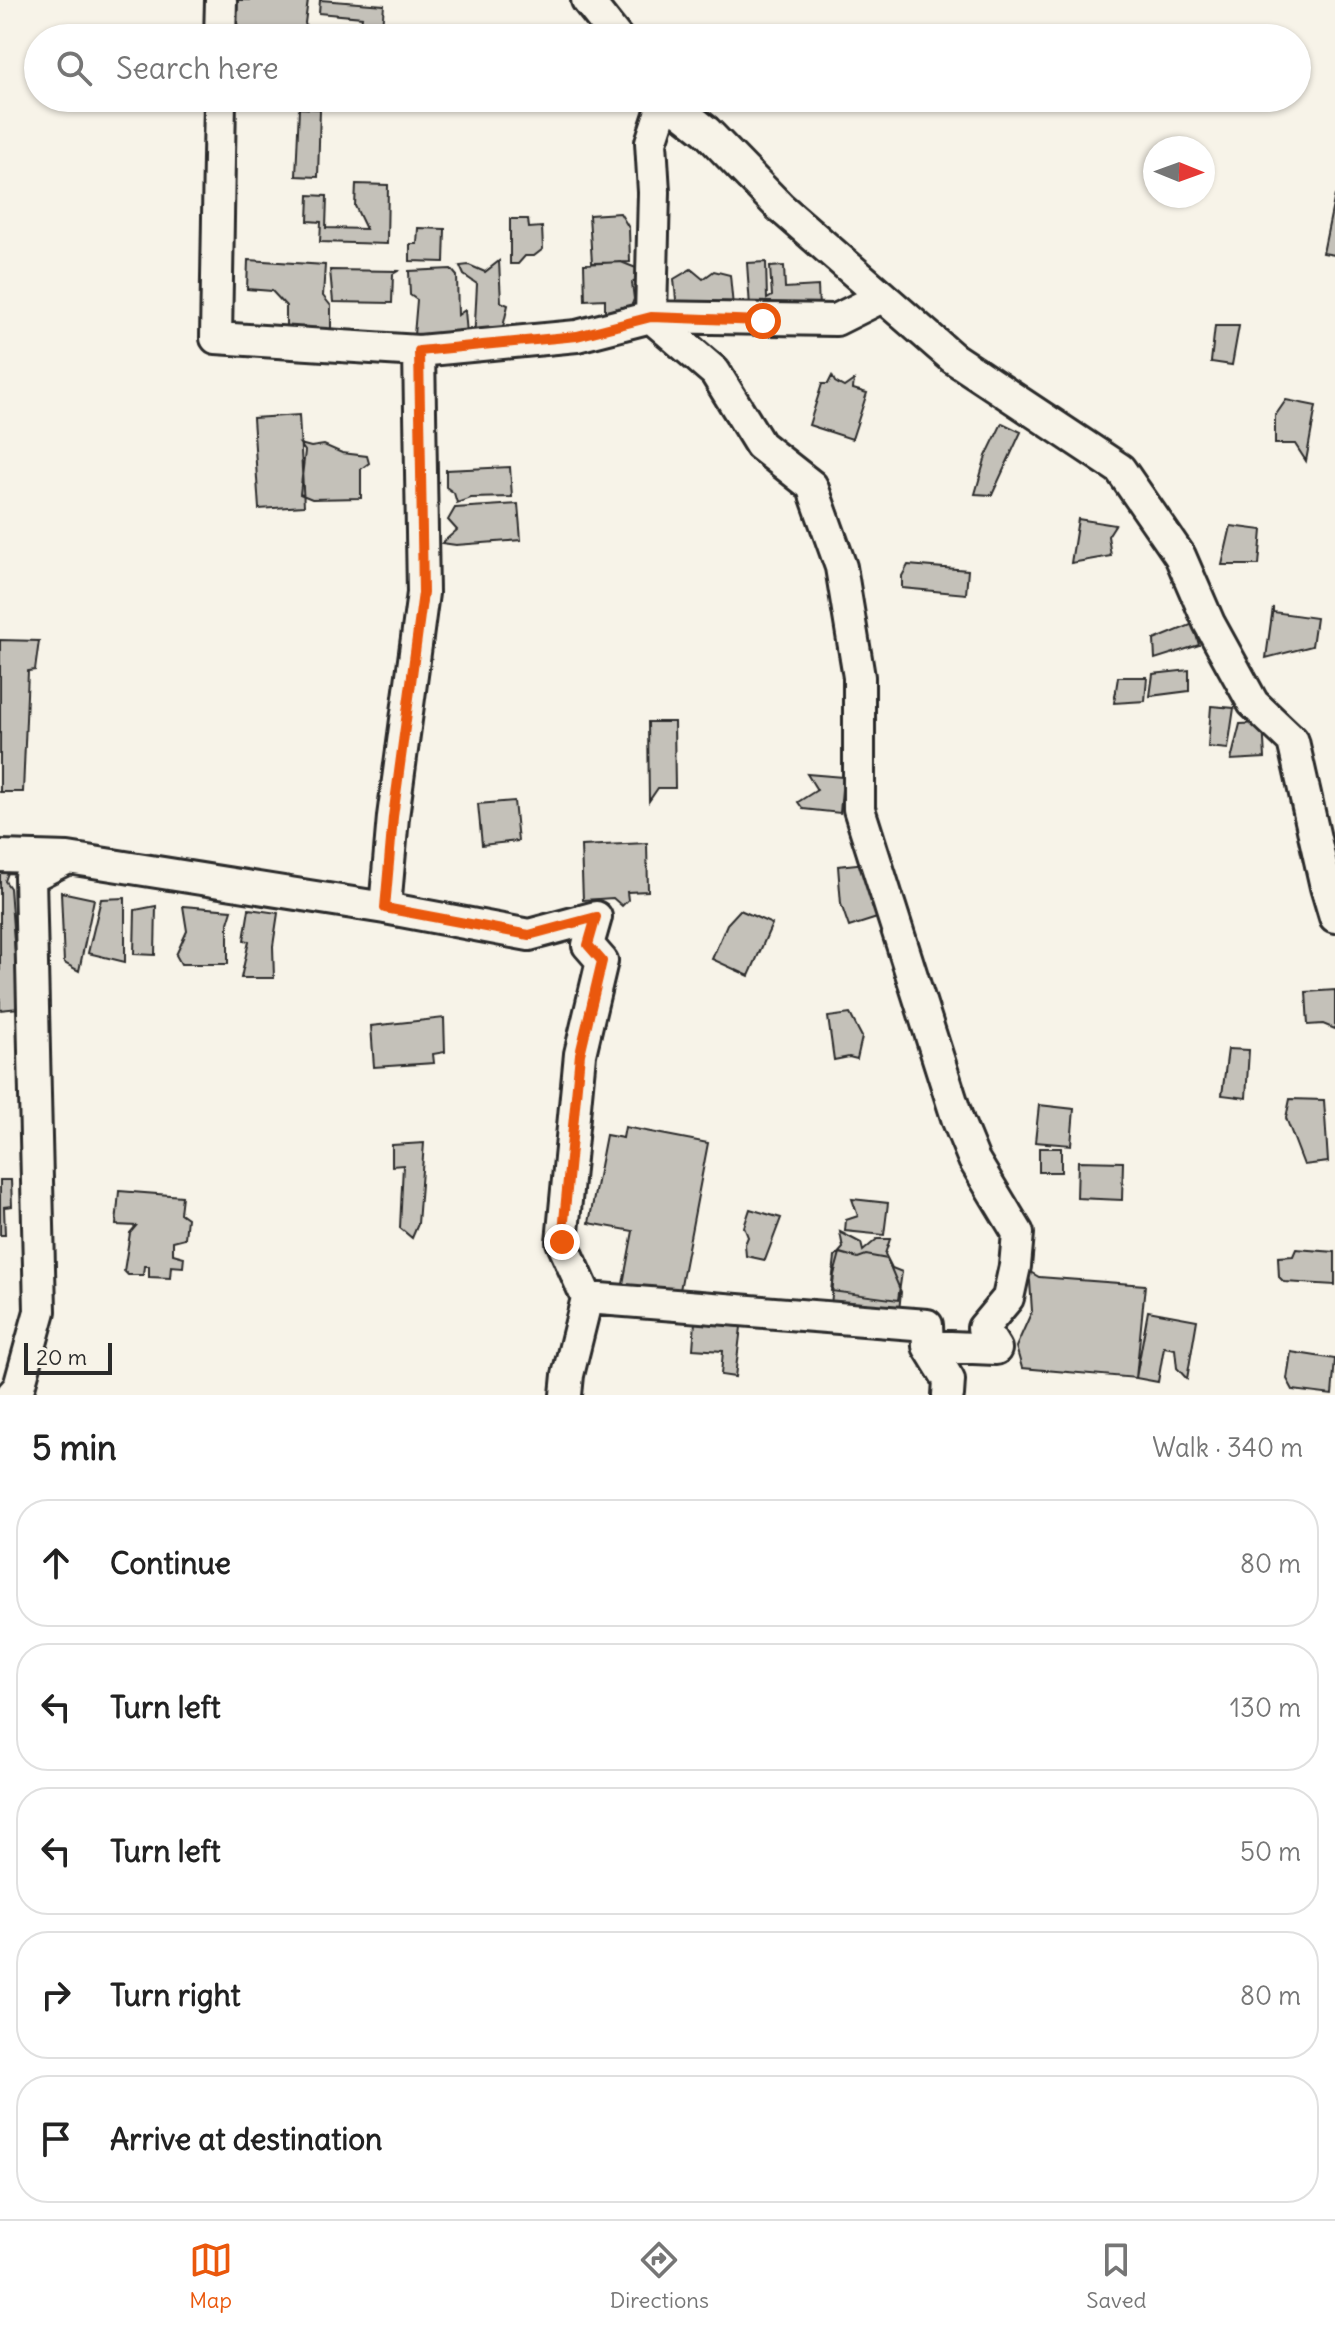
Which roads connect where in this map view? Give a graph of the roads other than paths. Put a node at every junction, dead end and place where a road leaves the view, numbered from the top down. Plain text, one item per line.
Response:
1 (221, 0) edge
2 (587, 0) edge
3 (220, 24) edge
4 (606, 24) edge
5 (220, 112) edge
6 (660, 112) edge
7 (681, 112) edge
8 (882, 297) junction
9 (651, 317) junction
10 (419, 351) junction
11 (0, 856) edge
12 (68, 858) junction
13 (385, 908) junction
14 (1335, 917) edge
15 (587, 1298) junction
16 (928, 1346) junction
17 (12, 1395) edge
18 (566, 1395) edge
19 (948, 1395) edge

1 - 3 street
2 - 4 street
5 - 10 street
6 - 9 street
7 - 8 street
8 - 9 street
8 - 14 street
9 - 10 street
9 - 16 street
10 - 13 street
11 - 12 street
12 - 13 street
12 - 17 street
13 - 15 street
15 - 16 street
15 - 18 street
16 - 19 street

